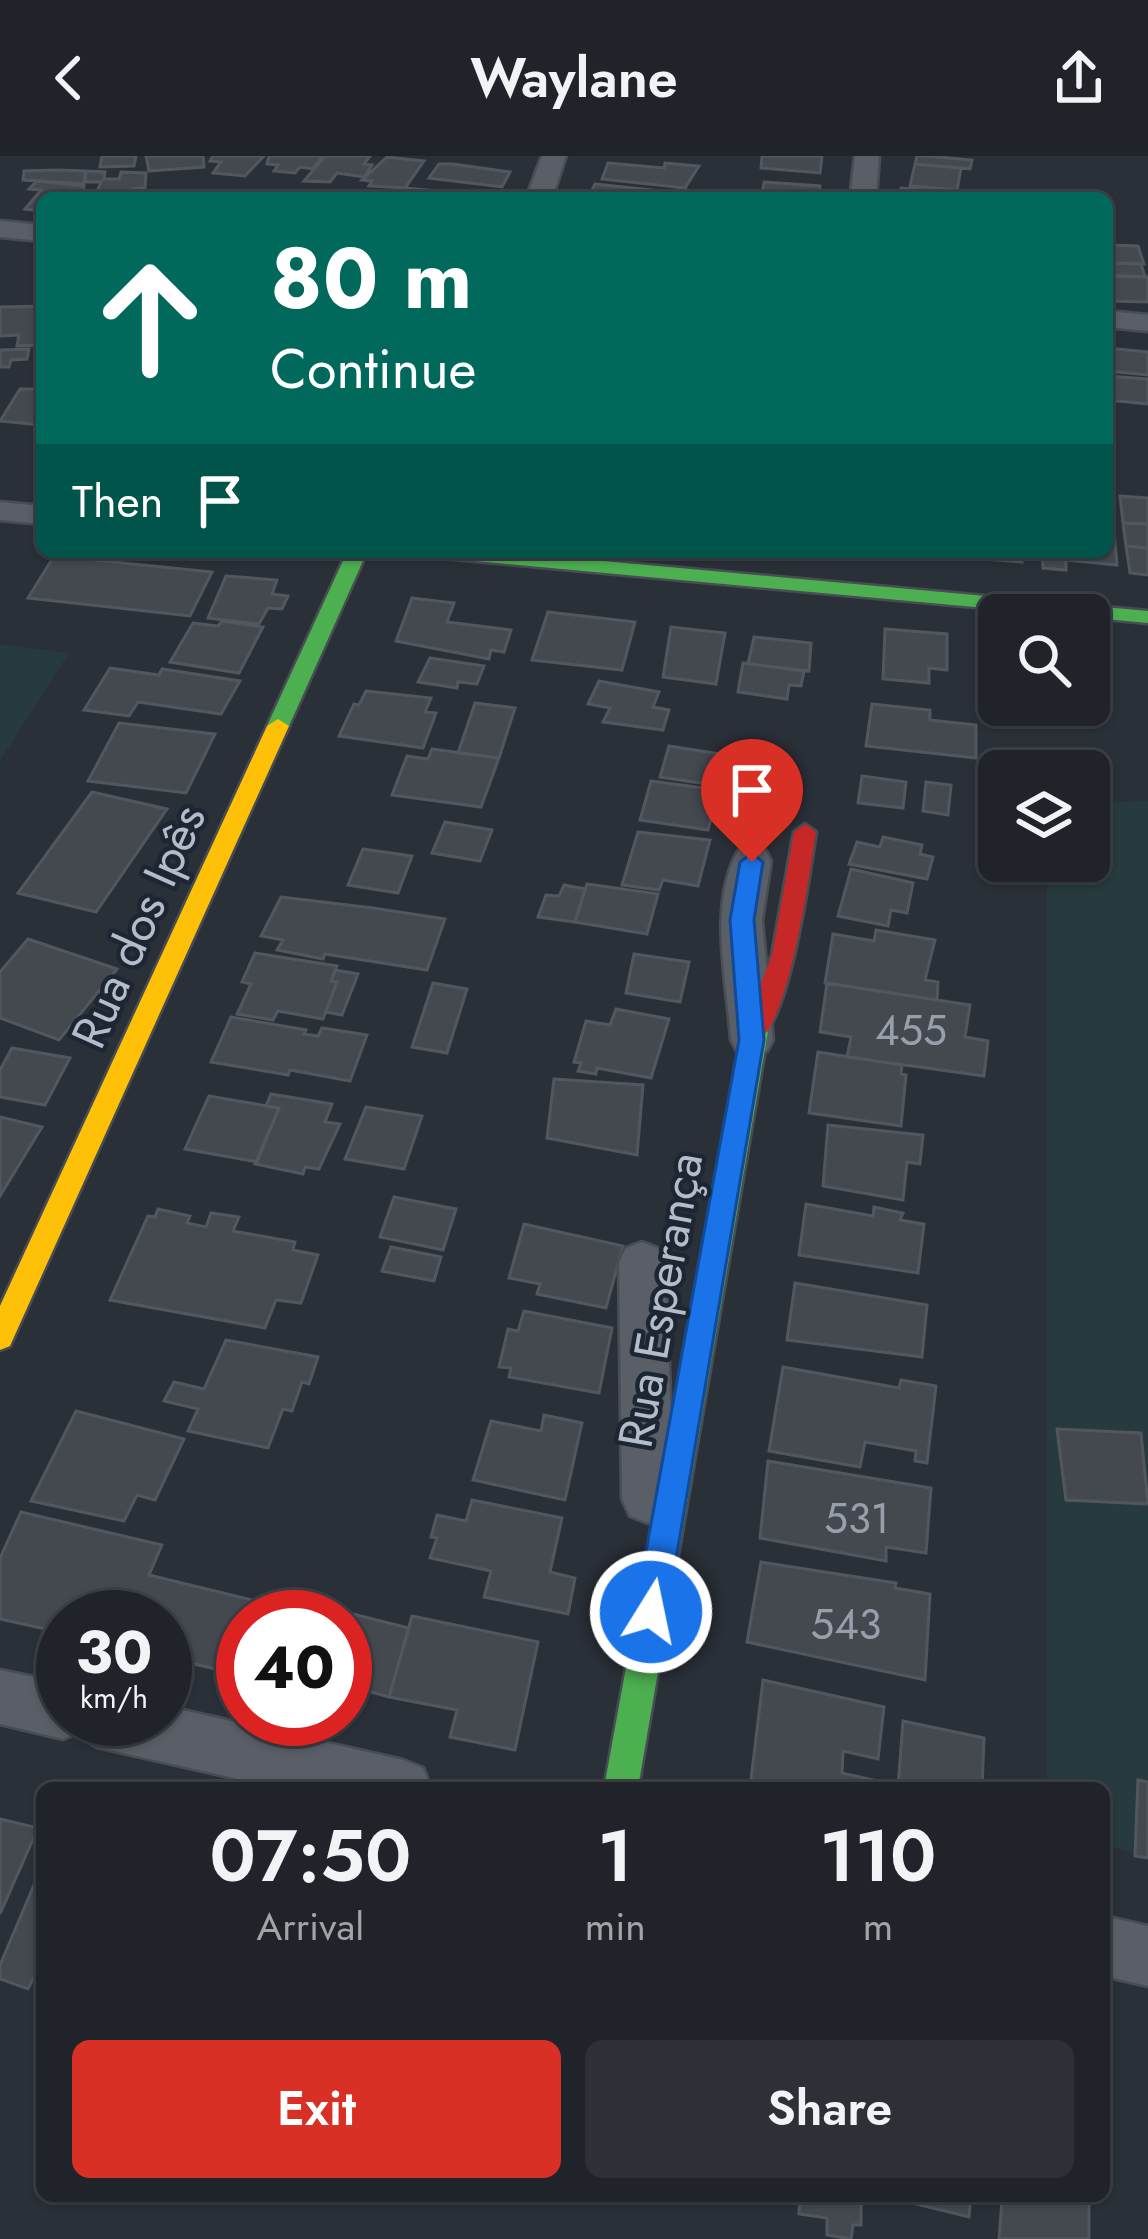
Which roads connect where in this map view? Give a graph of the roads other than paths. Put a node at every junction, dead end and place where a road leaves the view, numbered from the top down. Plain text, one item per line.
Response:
1 (554, 156) edge
2 (867, 156) edge
3 (540, 192) edge
4 (864, 192) edge
5 (0, 229) edge
6 (36, 232) edge
7 (1113, 319) edge
8 (1148, 322) edge
9 (0, 511) edge
10 (36, 514) edge
11 (354, 558) edge
12 (507, 558) edge
13 (1148, 617) edge
14 (805, 832) dead end
15 (752, 862) dead end
16 (752, 1040) junction
17 (642, 1262) dead end
18 (0, 1337) edge
19 (651, 1612) junction
20 (0, 1697) edge
21 (36, 1706) edge
22 (192, 1740) edge
23 (376, 1782) edge
24 (622, 1782) edge
25 (1110, 1947) edge
26 (1148, 1956) edge

1 - 3 street
2 - 4 street
5 - 6 street
7 - 8 street
9 - 10 street
11 - 18 street, Rua dos Ipês
12 - 13 street
14 - 16 street, Rua Esperança
15 - 16 street
16 - 19 street, Rua Esperança
17 - 19 street
19 - 24 street, Rua Esperança
20 - 21 street
22 - 23 street
25 - 26 street

